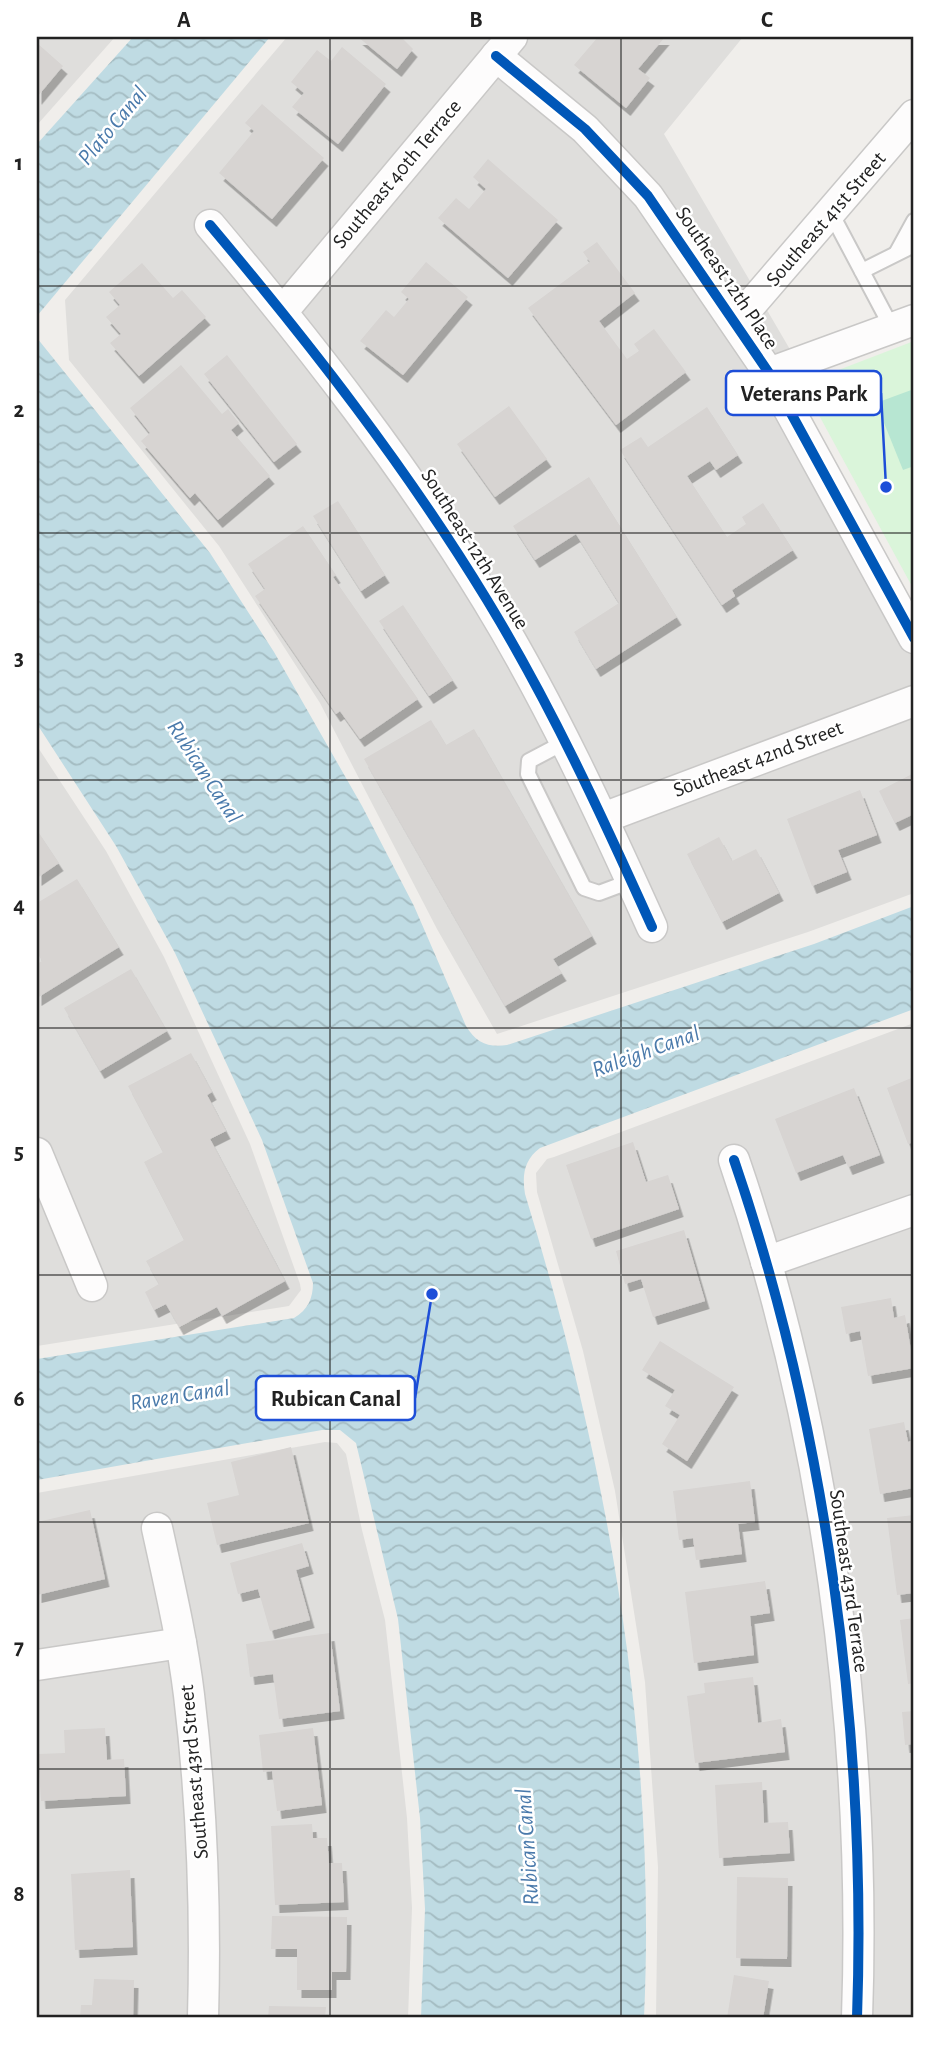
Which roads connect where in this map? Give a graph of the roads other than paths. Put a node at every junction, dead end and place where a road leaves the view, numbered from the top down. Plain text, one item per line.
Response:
1 (504, 46) edge
2 (914, 114) edge
3 (831, 213) junction
4 (914, 221) edge
5 (210, 225) dead end
6 (914, 245) edge
7 (897, 252) junction
8 (862, 271) junction
9 (283, 311) junction
10 (736, 322) junction
11 (903, 324) edge
12 (769, 373) junction
13 (914, 638) edge
14 (914, 701) edge
15 (565, 742) junction
16 (603, 818) junction
17 (631, 881) junction
18 (652, 927) dead end
19 (734, 1160) dead end
20 (40, 1167) edge
21 (914, 1210) edge
22 (766, 1262) junction
23 (92, 1286) dead end
24 (157, 1528) dead end
25 (181, 1643) junction
26 (37, 1665) edge
27 (203, 2018) edge
28 (857, 2018) edge

1 - 9 street, Southeast 40th Terrace
1 - 10 street, Southeast 12th Place
2 - 3 street, Southeast 41st Street
3 - 8 lane
3 - 10 street, Southeast 41st Street
4 - 7 lane
5 - 9 street, Southeast 12th Avenue
6 - 7 lane
7 - 8 lane
8 - 11 lane
9 - 15 street, Southeast 12th Avenue
10 - 12 street, Southeast 12th Place
11 - 12 street
12 - 13 street, Southeast 12th Place
14 - 16 street, Southeast 42nd Street
15 - 16 street, Southeast 12th Avenue
15 - 17 lane
16 - 17 street, Southeast 12th Avenue
17 - 18 street, Southeast 12th Avenue
19 - 22 street, Southeast 43rd Terrace
20 - 23 street
21 - 22 street
22 - 28 street, Southeast 43rd Terrace
24 - 25 street, Southeast 43rd Street
25 - 26 street
25 - 27 street, Southeast 43rd Street

